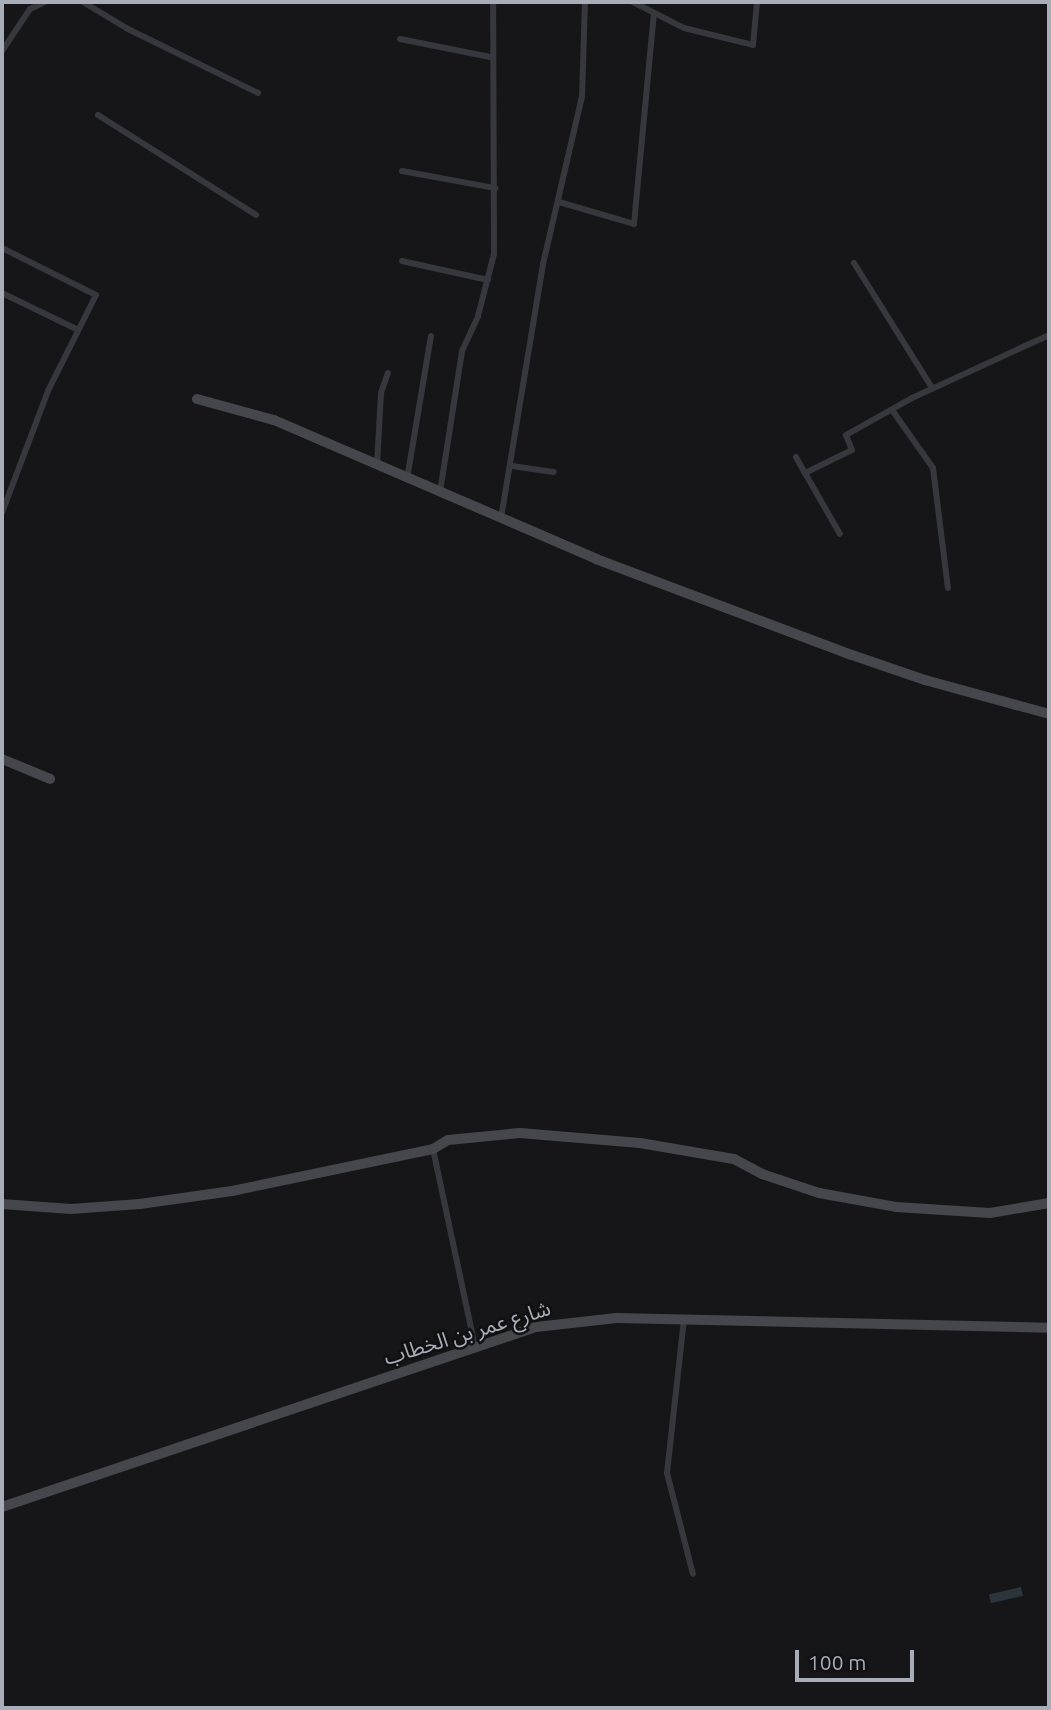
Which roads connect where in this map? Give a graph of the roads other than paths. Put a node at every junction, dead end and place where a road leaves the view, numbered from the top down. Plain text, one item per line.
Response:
1 (45, 2) edge
2 (83, 2) edge
3 (493, 2) edge
4 (585, 2) edge
5 (633, 2) edge
6 (757, 2) edge
7 (654, 14) junction
8 (400, 39) dead end
9 (2, 51) edge
10 (490, 57) junction
11 (258, 93) dead end
12 (98, 115) dead end
13 (401, 171) dead end
14 (495, 188) junction
15 (559, 202) junction
16 (256, 215) dead end
17 (2, 248) edge
18 (402, 261) dead end
19 (854, 263) dead end
20 (488, 280) junction
21 (2, 293) edge
22 (76, 329) junction
23 (1049, 335) edge
24 (431, 336) dead end
25 (388, 373) dead end
26 (933, 388) junction
27 (197, 399) dead end
28 (892, 410) junction
29 (796, 457) dead end
30 (512, 466) junction
31 (377, 467) junction
32 (554, 472) dead end
33 (805, 473) junction
34 (407, 479) junction
35 (440, 492) junction
36 (2, 513) edge
37 (501, 518) junction
38 (840, 534) dead end
39 (948, 588) dead end
40 (1049, 714) edge
41 (2, 759) edge
42 (50, 779) dead end
43 (433, 1149) junction
44 (1049, 1203) edge
45 (2, 1204) edge
46 (684, 1319) junction
47 (1049, 1328) edge
48 (475, 1346) junction
49 (2, 1507) edge
50 (693, 1574) dead end

1 - 9 street
2 - 11 street
3 - 10 street
4 - 15 street
5 - 7 street
6 - 7 street
7 - 15 street
8 - 10 street
10 - 14 street
12 - 16 street
13 - 14 street
14 - 20 street
15 - 30 street
17 - 22 street
18 - 20 street
19 - 26 street
20 - 35 street
21 - 22 street
22 - 36 street
23 - 26 street
24 - 34 street
25 - 31 street
26 - 28 street
27 - 31 street
28 - 33 street
28 - 39 street
29 - 33 street
30 - 32 street
30 - 37 street
31 - 34 street
33 - 38 street
34 - 35 street
35 - 37 street
37 - 40 street
41 - 42 street
43 - 44 street
43 - 45 street
43 - 48 street
46 - 47 street, شارع عمر بن الخطاب
46 - 48 street, شارع عمر بن الخطاب
46 - 50 street
48 - 49 street, شارع عمر بن الخطاب

